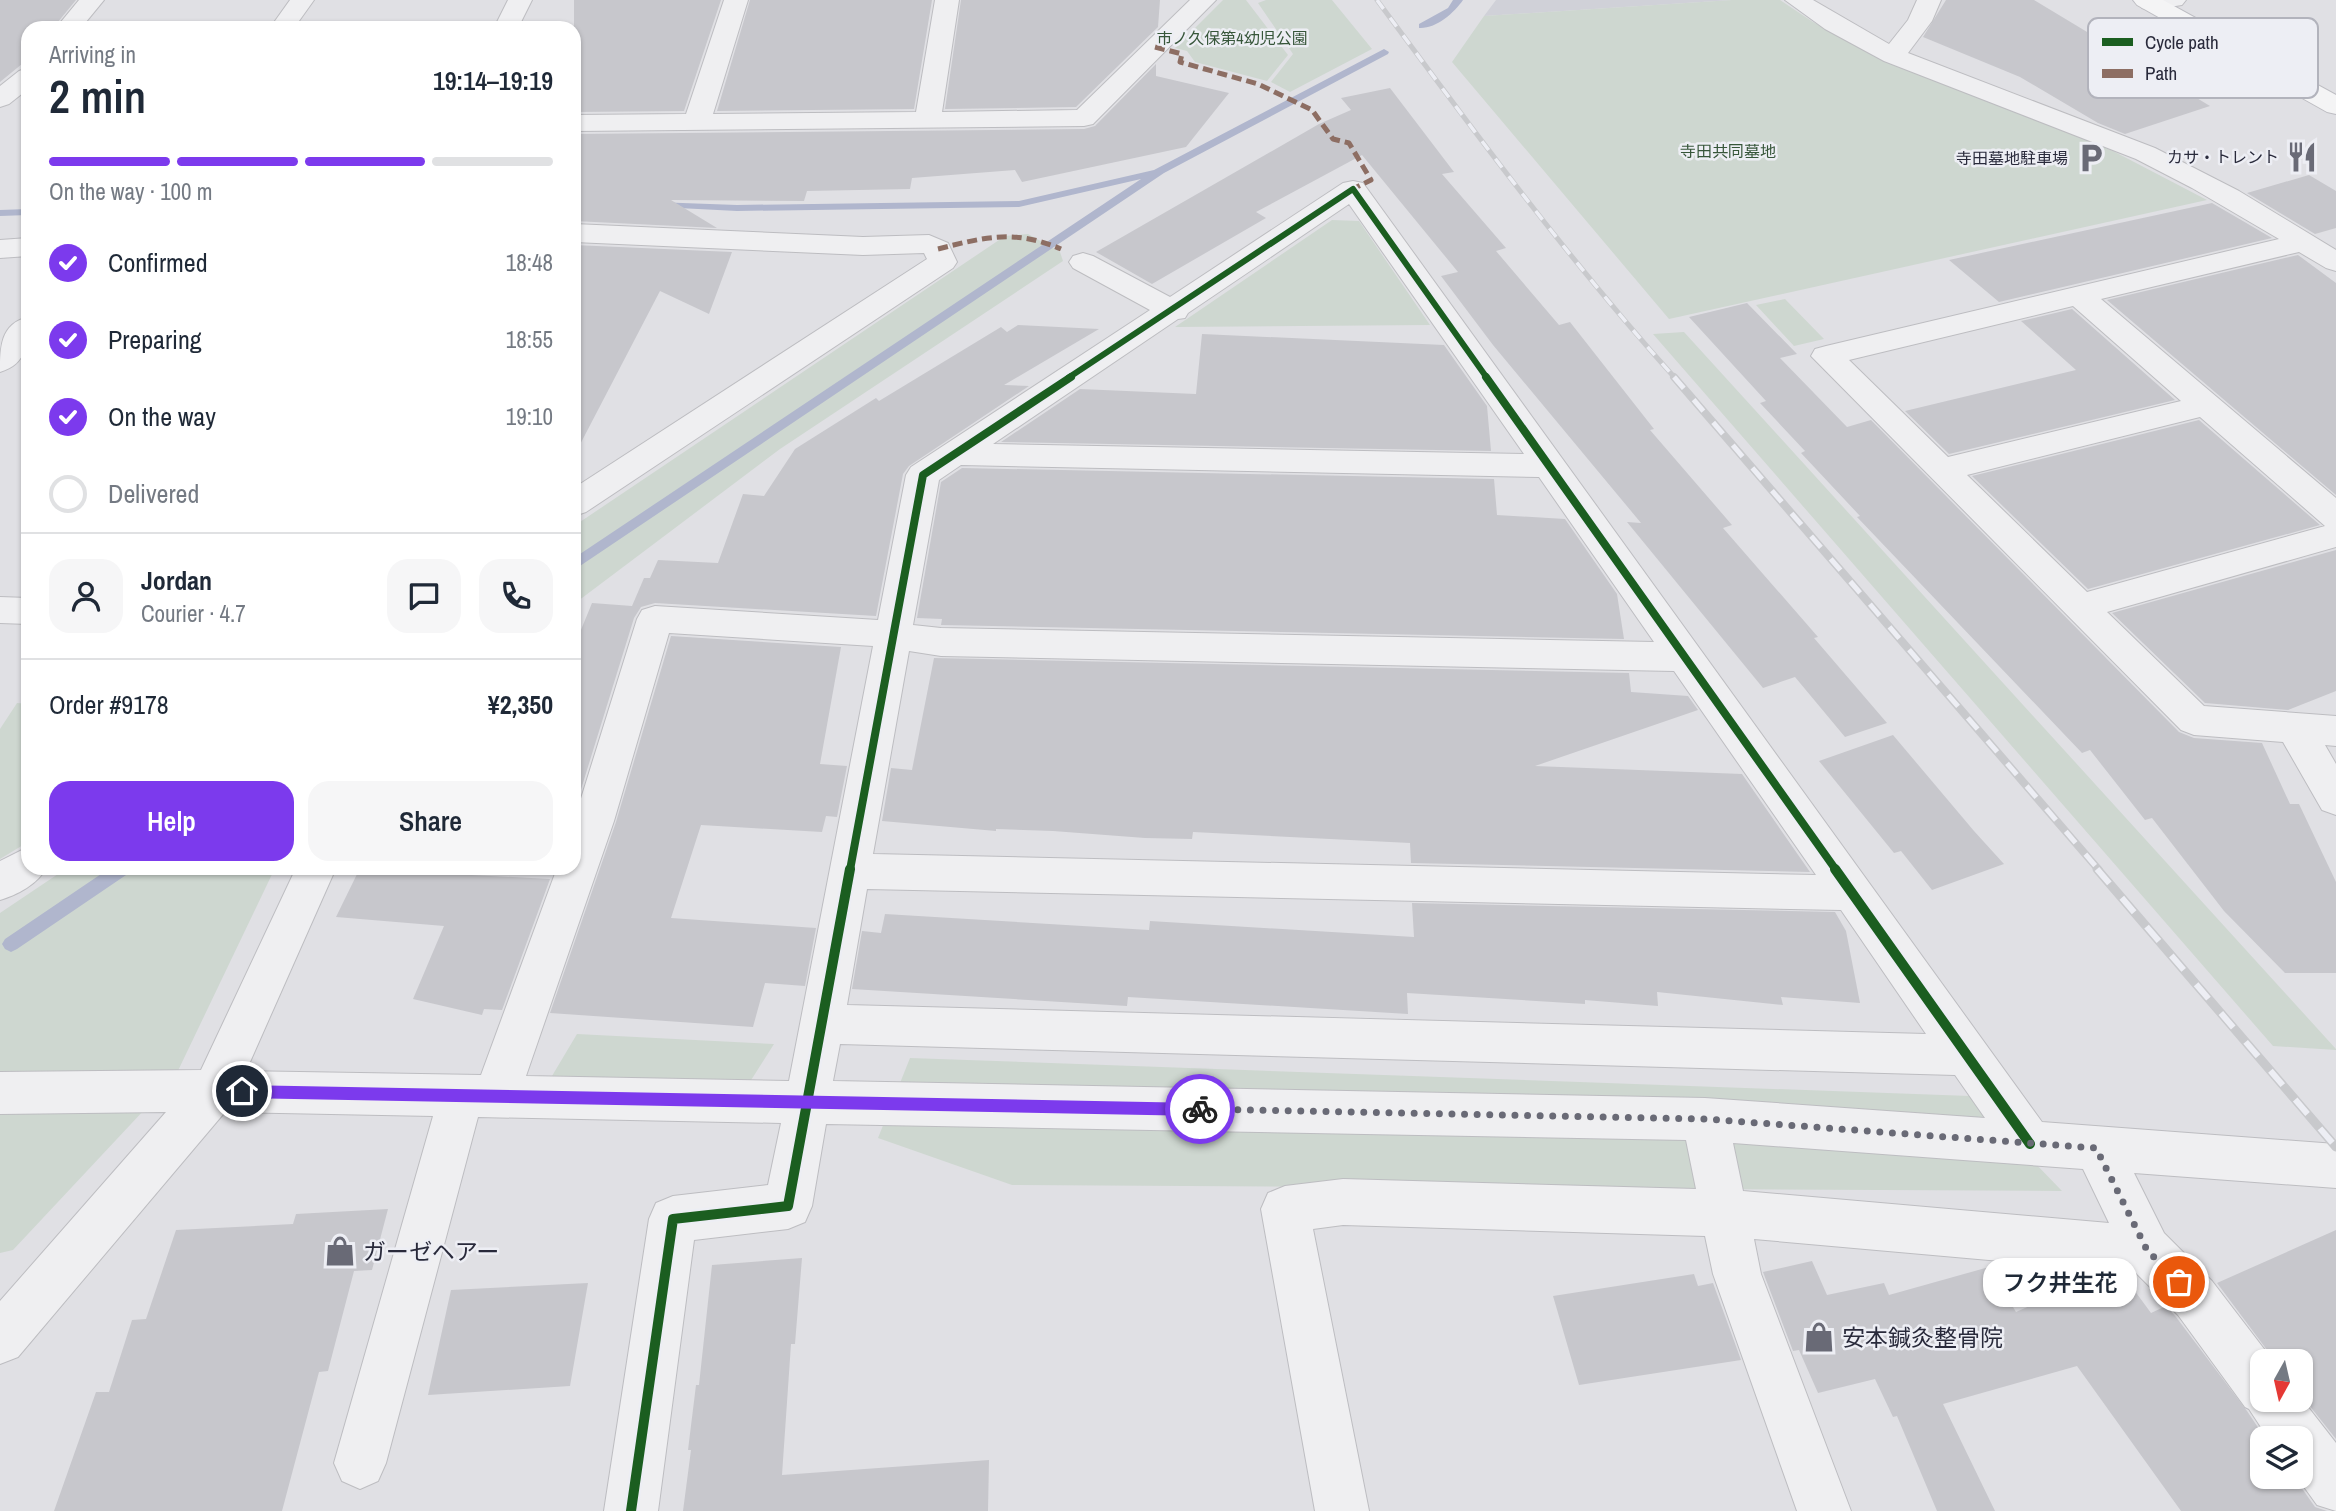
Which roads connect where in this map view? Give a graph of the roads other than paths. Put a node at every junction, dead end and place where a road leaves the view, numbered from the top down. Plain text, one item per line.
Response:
1 (92, 0) edge
2 (302, 0) edge
3 (520, 0) edge
4 (736, 0) edge
5 (947, 0) edge
6 (1204, 0) edge
7 (1797, 0) edge
8 (1929, 0) edge
9 (2156, 1) edge
10 (2185, 18) edge
11 (74, 21) edge
12 (287, 21) edge
13 (510, 21) edge
14 (1893, 56) junction
15 (21, 82) edge
16 (2318, 96) edge
17 (0, 99) edge
18 (2336, 106) edge
19 (928, 120) junction
20 (697, 122) junction
21 (581, 123) edge
22 (581, 233) edge
23 (2303, 242) junction
24 (21, 248) edge
25 (0, 249) edge
26 (1083, 261) dead end
27 (2336, 262) edge
28 (2079, 296) junction
29 (1174, 311) junction
30 (21, 335) edge
31 (0, 362) edge
32 (2204, 406) junction
33 (958, 454) junction
34 (1550, 466) junction
35 (1943, 470) junction
36 (581, 499) edge
37 (2336, 517) edge
38 (2336, 535) edge
39 (2080, 607) junction
40 (0, 610) edge
41 (21, 611) edge
42 (893, 636) junction
43 (1685, 657) junction
44 (2295, 728) junction
45 (2336, 732) edge
46 (2336, 799) edge
47 (584, 821) edge
48 (21, 869) edge
49 (850, 871) junction
50 (313, 875) edge
51 (563, 875) edge
52 (0, 883) edge
53 (1853, 893) junction
54 (821, 1024) junction
55 (1968, 1055) junction
56 (214, 1091) junction
57 (0, 1093) edge
58 (479, 1096) junction
59 (807, 1102) junction
60 (1705, 1119) junction
61 (2030, 1144) junction
62 (2096, 1148) junction
63 (2336, 1167) edge
64 (1727, 1213) junction
65 (2147, 1250) junction
66 (0, 1339) edge
67 (2250, 1371) edge
68 (2280, 1412) edge
69 (2291, 1426) edge
70 (2313, 1455) edge
71 (360, 1463) dead end
72 (2336, 1486) edge
73 (631, 1511) edge
74 (1342, 1511) edge
75 (1824, 1511) edge

1 - 11 street
2 - 12 street
3 - 13 street
4 - 20 street
5 - 19 street
6 - 19 street
7 - 14 street
8 - 14 street
9 - 10 main road
14 - 23 street
15 - 17 street
16 - 18 main road
19 - 20 street
20 - 21 street
22 - 36 street
23 - 27 street
23 - 28 street
24 - 25 street
26 - 29 street
28 - 32 street
28 - 35 street
29 - 33 street
29 - 34 street
30 - 31 street
32 - 35 street
32 - 37 street
33 - 34 street
33 - 42 street
34 - 43 street
35 - 39 street
38 - 39 street
39 - 44 street
40 - 41 street
42 - 43 street
42 - 47 street
42 - 49 street
43 - 53 street
44 - 45 street
44 - 46 street
48 - 52 street
49 - 53 street
49 - 54 street
50 - 56 street
51 - 58 street
53 - 55 street
54 - 55 street
54 - 59 street
55 - 61 street
56 - 57 street
56 - 58 street
56 - 66 street
58 - 59 street
58 - 71 street
59 - 60 street
59 - 73 street
60 - 61 street
60 - 64 street
61 - 62 street
62 - 63 street
62 - 65 street
64 - 65 street
64 - 74 street
64 - 75 street
65 - 67 street
68 - 69 street
70 - 72 street

